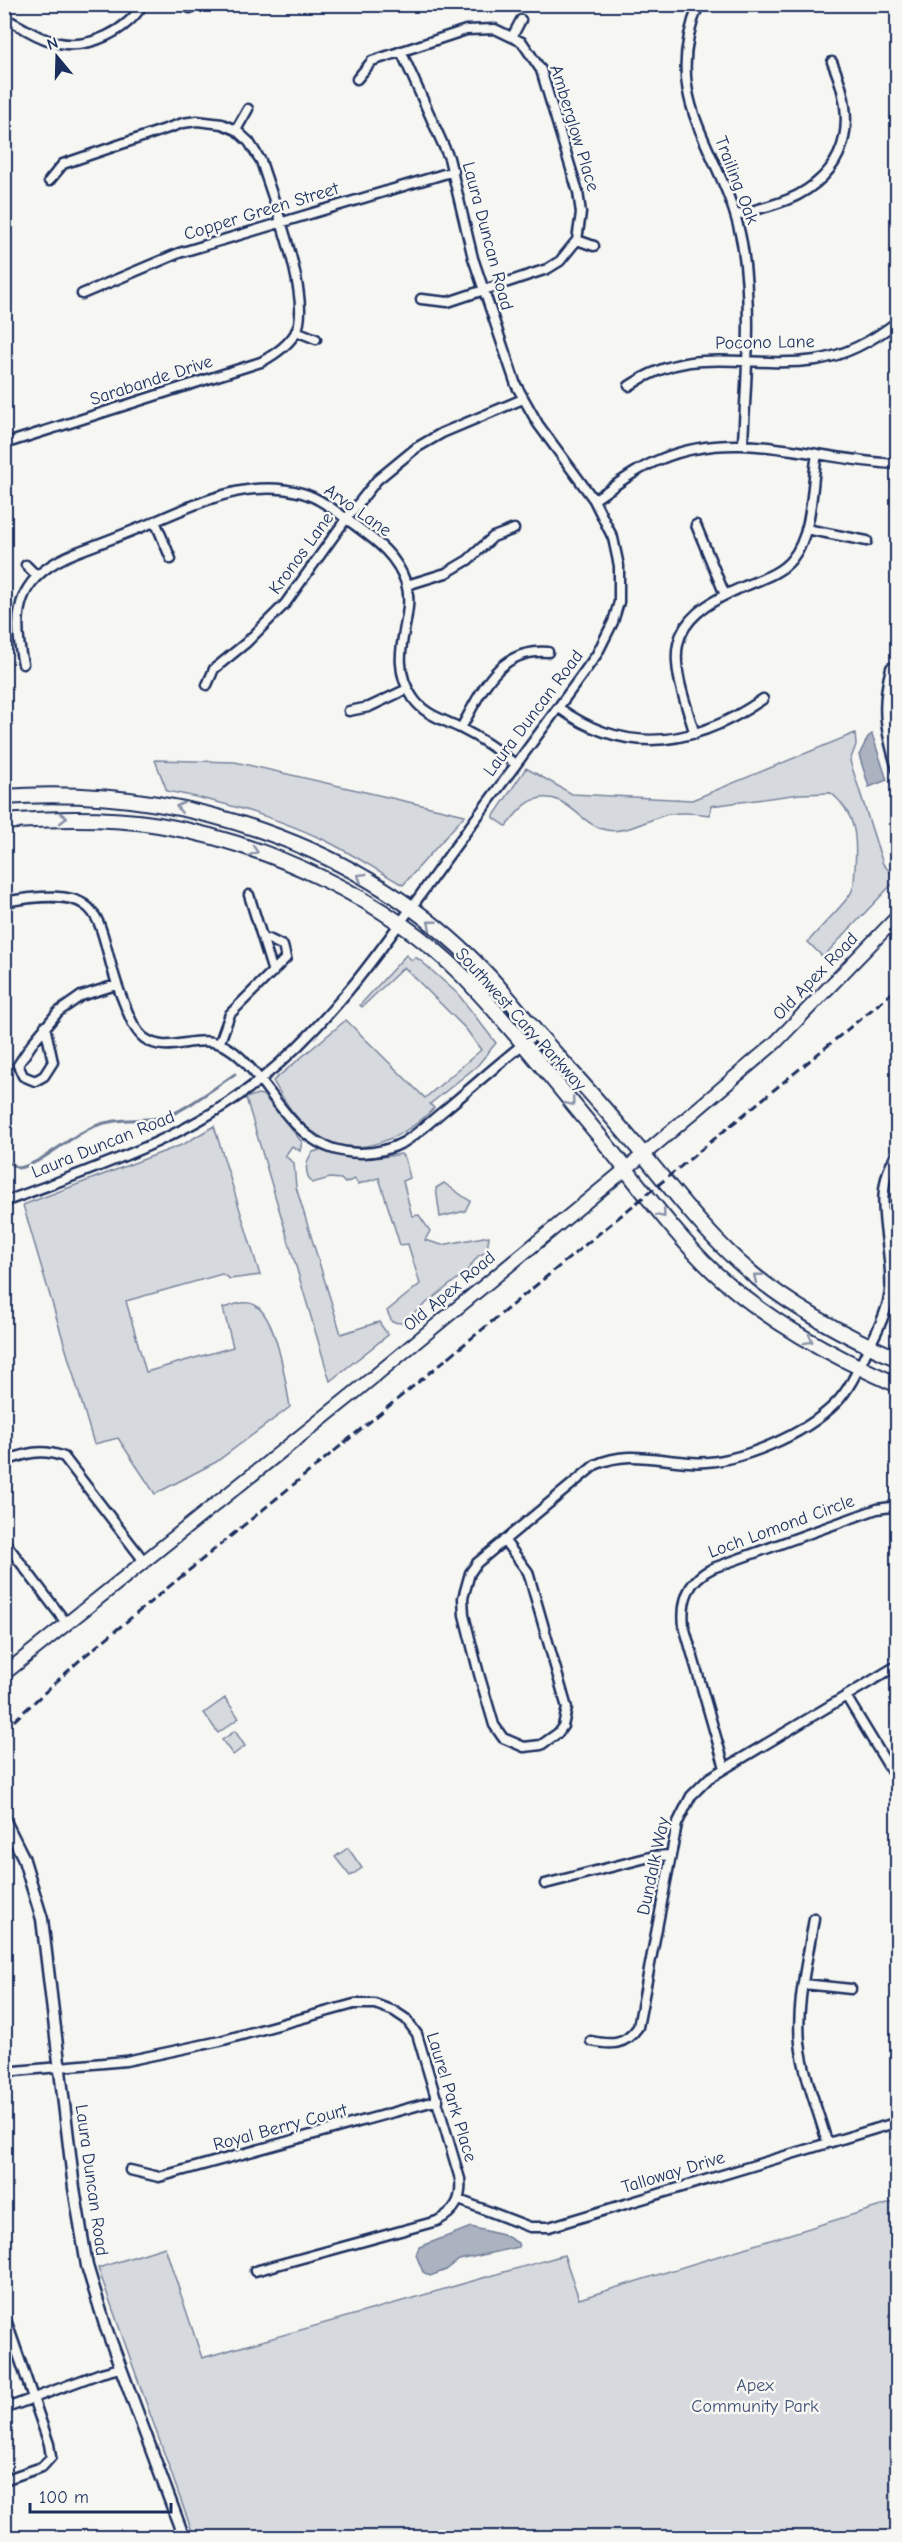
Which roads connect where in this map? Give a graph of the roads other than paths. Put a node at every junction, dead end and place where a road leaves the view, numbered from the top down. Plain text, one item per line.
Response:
1 (143, 4) edge
2 (699, 4) edge
3 (521, 20) dead end
4 (12, 22) dead end
5 (513, 35) junction
6 (401, 51) junction
7 (832, 63) dead end
8 (357, 79) dead end
9 (248, 109) dead end
10 (236, 130) junction
11 (454, 171) junction
12 (49, 181) dead end
13 (736, 215) junction
14 (280, 222) junction
15 (577, 240) junction
16 (594, 246) dead end
17 (484, 291) junction
18 (82, 294) dead end
19 (421, 299) dead end
20 (897, 321) edge
21 (296, 331) junction
22 (316, 339) dead end
23 (746, 360) junction
24 (629, 386) dead end
25 (523, 399) junction
26 (743, 443) junction
27 (4, 444) edge
28 (817, 454) junction
29 (897, 464) edge
30 (594, 500) junction
31 (346, 519) junction
32 (155, 521) junction
33 (696, 525) dead end
34 (514, 529) dead end
35 (806, 529) junction
36 (867, 541) dead end
37 (171, 559) dead end
38 (26, 565) dead end
39 (36, 575) junction
40 (407, 585) junction
41 (725, 595) junction
42 (548, 652) dead end
43 (23, 663) dead end
44 (891, 668) dead end
45 (207, 685) dead end
46 (407, 689) junction
47 (763, 699) dead end
48 (559, 708) junction
49 (349, 711) dead end
50 (461, 728) junction
51 (695, 734) junction
52 (515, 765) junction
53 (897, 772) edge
54 (4, 797) edge
55 (4, 822) edge
56 (249, 895) dead end
57 (4, 902) edge
58 (411, 908) junction
59 (897, 916) edge
60 (400, 924) junction
61 (263, 940) junction
62 (273, 972) junction
63 (116, 986) junction
64 (45, 1026) junction
65 (537, 1033) junction
66 (220, 1042) junction
67 (523, 1044) junction
68 (261, 1079) junction
69 (897, 1153) edge
70 (642, 1155) junction
71 (626, 1168) junction
72 (4, 1202) edge
73 (869, 1346) junction
74 (897, 1359) edge
75 (858, 1367) junction
76 (897, 1385) edge
77 (4, 1462) edge
78 (897, 1506) edge
79 (504, 1540) junction
80 (4, 1541) edge
81 (144, 1561) junction
82 (67, 1624) junction
83 (897, 1665) edge
84 (4, 1674) edge
85 (846, 1696) junction
86 (725, 1768) junction
87 (897, 1782) edge
88 (4, 1819) edge
89 (670, 1855) junction
90 (545, 1884) dead end
91 (814, 1918) dead end
92 (804, 1984) junction
93 (851, 1989) dead end
94 (591, 2041) dead end
95 (61, 2067) junction
96 (4, 2072) edge
97 (438, 2100) junction
98 (897, 2122) edge
99 (827, 2142) junction
100 (130, 2170) dead end
101 (459, 2200) junction
102 (255, 2271) dead end
103 (4, 2314) edge
104 (120, 2368) junction
105 (33, 2398) junction
106 (4, 2409) edge
107 (4, 2481) edge
108 (184, 2538) edge

1 - 4 street
2 - 13 street, Trailing Oak
3 - 5 street
5 - 6 street
5 - 15 street, Amberglow Place
6 - 8 street
6 - 11 street, Laura Duncan Road
7 - 13 street
9 - 10 street
10 - 12 street
10 - 14 street
11 - 14 street, Copper Green Street
11 - 17 street, Laura Duncan Road
13 - 23 street, Trailing Oak
14 - 18 street, Copper Green Street
14 - 21 street
15 - 16 street
15 - 17 street
17 - 19 street
17 - 25 street, Laura Duncan Road
20 - 23 street, Pocono Lane
21 - 22 street
21 - 27 street, Sarabande Drive
23 - 24 street, Pocono Lane
23 - 26 street, Trailing Oak
25 - 30 street, Laura Duncan Road
25 - 31 street, Kronos Lane
26 - 28 street
26 - 30 street
28 - 29 street
28 - 35 street
30 - 48 street, Laura Duncan Road
31 - 32 street, Arvo Lane
31 - 40 street, Arvo Lane
31 - 45 street, Kronos Lane
32 - 37 street
32 - 39 street, Arvo Lane
33 - 41 street
34 - 40 street
35 - 36 street
35 - 41 street
38 - 39 street
39 - 43 street
40 - 46 street
41 - 51 street
42 - 50 street
44 - 53 street
46 - 49 street
46 - 50 street
47 - 51 street
48 - 51 street
48 - 52 street, Laura Duncan Road
50 - 52 street
52 - 58 street, Laura Duncan Road
58 -> 54 main road, Southwest Cary Parkway
55 -> 60 main road, Southwest Cary Parkway
56 - 61 street
57 - 63 street
58 - 60 street, Laura Duncan Road
65 -> 58 main road, Southwest Cary Parkway
59 - 70 main road, Old Apex Road
60 - 67 main road, Southwest Cary Parkway
60 - 68 street, Laura Duncan Road
61 - 62 street
61 - 62 street
62 - 66 street
63 - 64 street
63 - 66 street
64 - 64 street
65 - 67 street
65 - 70 main road, Southwest Cary Parkway
66 - 68 street
67 - 68 street
67 -> 71 main road, Southwest Cary Parkway
68 - 72 street, Laura Duncan Road
69 - 73 street
70 - 71 main road, Old Apex Road
73 -> 70 main road, Southwest Cary Parkway
71 -> 75 main road, Southwest Cary Parkway
71 - 81 main road, Old Apex Road
73 - 74 main road, Southwest Cary Parkway
73 - 75 street
75 - 76 main road, Southwest Cary Parkway
75 - 79 street
77 - 81 street
78 - 86 street, Loch Lomond Circle
79 - 79 street
80 - 82 street
81 - 82 main road, Old Apex Road
82 - 84 main road, Old Apex Road
83 - 85 street, Dundalk Way
85 - 86 street, Dundalk Way
85 - 87 street
86 - 89 street, Dundalk Way
88 - 95 street, Laura Duncan Road
89 - 90 street
89 - 94 street, Dundalk Way
91 - 92 street
92 - 93 street
92 - 99 street
95 - 96 street, Laurel Park Place
95 - 97 street, Laurel Park Place
95 - 104 street, Laura Duncan Road
97 - 100 street, Royal Berry Court
97 - 101 street, Laurel Park Place
98 - 99 street, Talloway Drive
99 - 101 street, Talloway Drive
101 - 102 street
103 - 105 street
104 - 105 street
104 - 108 street, Laura Duncan Road
105 - 106 street
105 - 107 street

